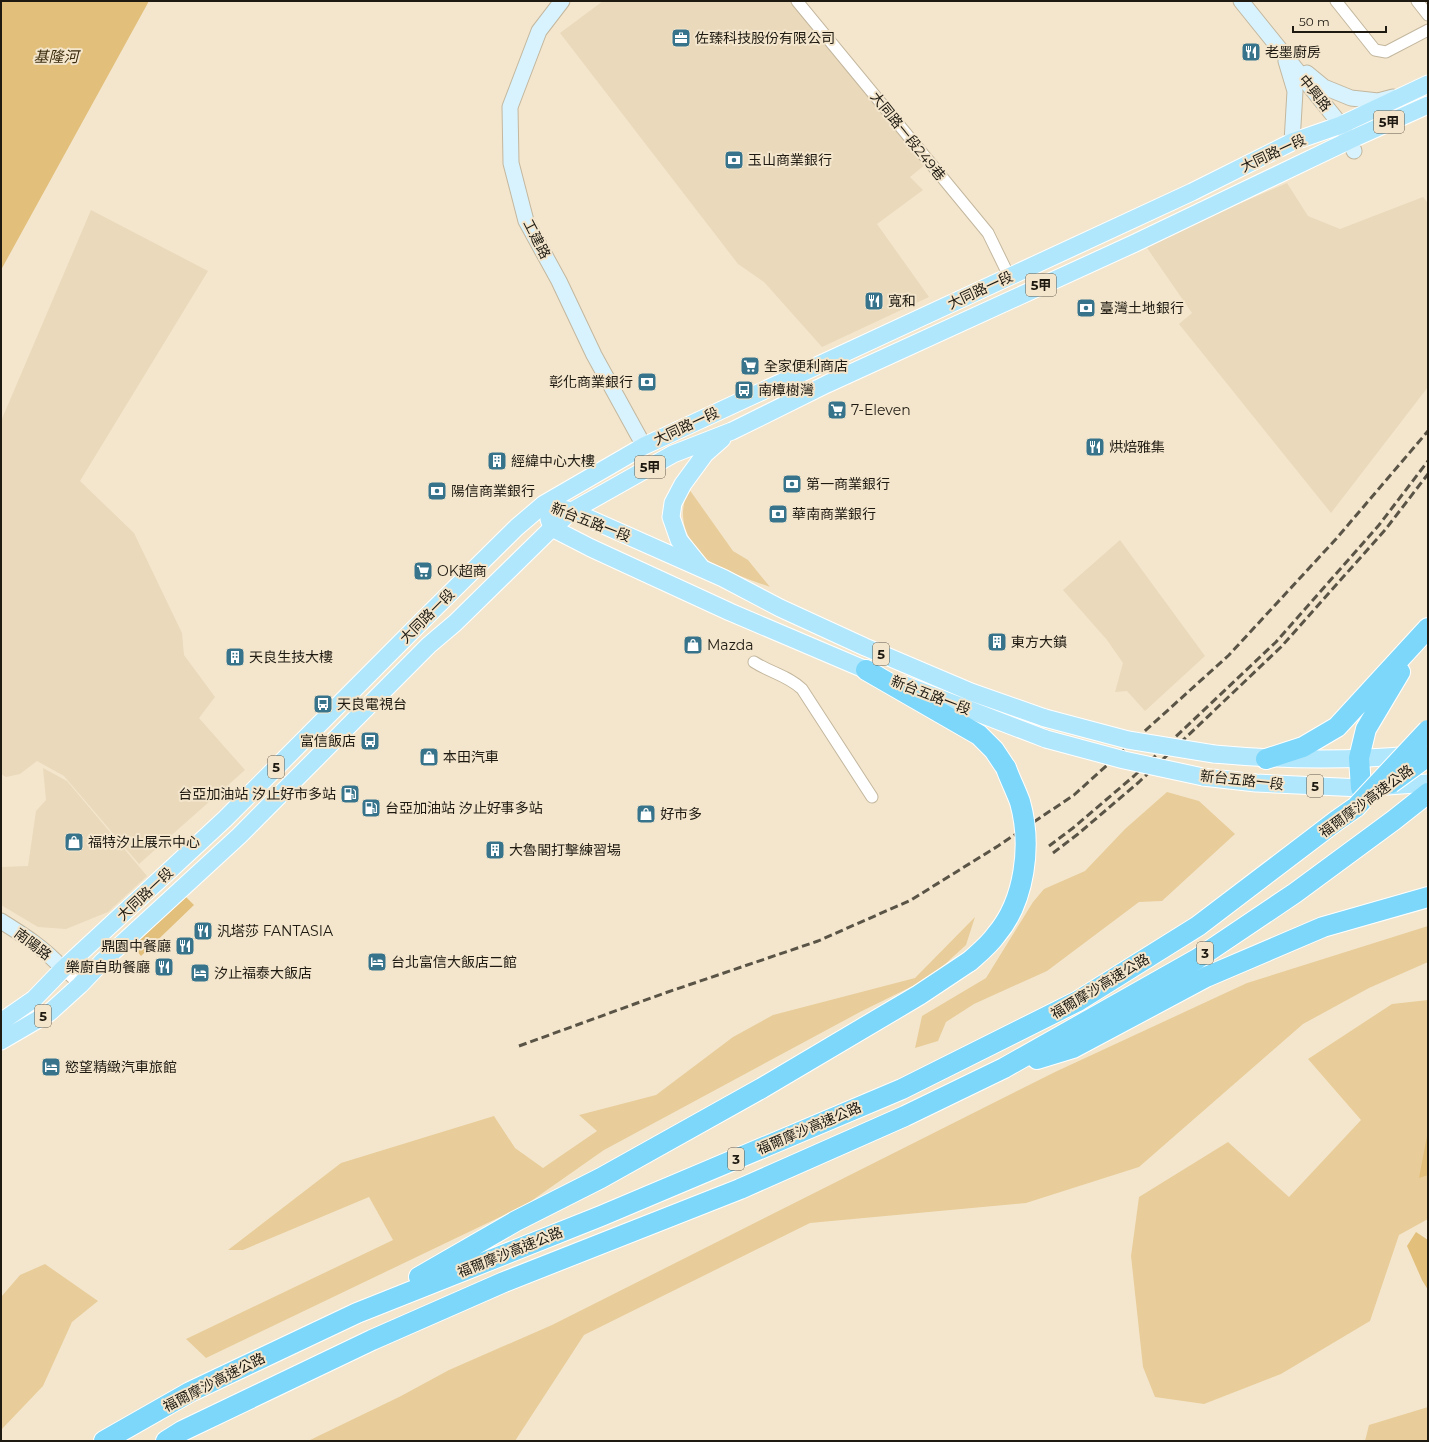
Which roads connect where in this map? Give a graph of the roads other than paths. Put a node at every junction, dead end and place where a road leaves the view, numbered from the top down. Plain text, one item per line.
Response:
1 (562, 1) edge
2 (798, 1) edge
3 (1241, 1) edge
4 (1336, 1) edge
5 (1417, 1) edge
6 (1428, 14) edge
7 (1428, 30) edge
8 (1284, 55) junction
9 (1428, 84) edge
10 (1408, 94) junction
11 (1428, 105) edge
12 (1341, 125) junction
13 (1292, 142) junction
14 (1352, 145) junction
15 (1192, 192) junction
16 (1202, 211) junction
17 (1009, 276) junction
18 (841, 355) junction
19 (855, 371) junction
20 (732, 431) junction
21 (644, 446) junction
22 (544, 504) junction
23 (572, 512) junction
24 (552, 528) junction
25 (703, 569) junction
26 (1427, 629) edge
27 (754, 662) dead end
28 (866, 670) junction
29 (1428, 730) edge
30 (1428, 755) edge
31 (1359, 758) junction
32 (1266, 759) junction
33 (1428, 783) edge
34 (1428, 793) edge
35 (872, 797) dead end
36 (1359, 798) junction
37 (1428, 897) edge
38 (1, 921) edge
39 (63, 969) junction
40 (80, 985) junction
41 (1, 1022) edge
42 (1, 1041) edge
43 (1004, 1068) junction
44 (357, 1313) junction
45 (104, 1441) edge
46 (166, 1441) edge

1 - 21 street, 工建路
2 - 17 street, 大同路一段249巷
3 - 8 street, 中興路
4 - 7 street
5 - 6 street
8 - 10 street
8 - 12 street, 中興路
8 - 13 street
9 - 10 main road, 大同路一段 / 5甲
10 - 12 main road, 大同路一段 / 5甲
11 - 14 main road, 大同路一段 / 5甲
12 - 13 main road, 大同路一段 / 5甲
12 - 14 street, 中興路
13 - 15 main road, 大同路一段 / 5甲
14 - 16 main road, 大同路一段 / 5甲
15 - 16 main road
15 - 17 main road, 大同路一段 / 5甲
16 - 19 main road, 大同路一段 / 5甲
17 - 18 main road, 大同路一段 / 5甲
18 - 19 street
18 - 21 main road, 大同路一段 / 5甲
19 - 20 main road, 大同路一段 / 5甲
20 - 23 main road, 大同路一段 / 5甲
20 - 25 main road
21 - 22 main road, 大同路一段 / 5甲
22 - 23 main road, 新台五路一段 / 5
22 - 24 main road, 新台五路一段
22 - 39 main road, 大同路一段 / 5
23 - 24 main road, 大同路一段 / 5甲
23 - 25 main road, 新台五路一段 / 5
24 - 28 main road, 新台五路一段 / 5
24 - 40 main road, 大同路一段 / 5
25 - 32 main road, 新台五路一段 / 5, bridge
26 - 31 highway
26 - 32 highway
27 - 35 street
28 - 36 main road, 新台五路一段 / 5, bridge
28 - 44 highway, bridge
29 - 36 highway, bridge
30 - 31 main road, 新台五路一段 / 5
30 - 36 highway, 福爾摩沙高速公路 / 3, bridge
31 - 32 main road, 新台五路一段 / 5
31 - 36 highway
33 - 36 main road, 新台五路一段 / 5
34 - 43 highway, 福爾摩沙高速公路 / 3
36 - 44 highway, 福爾摩沙高速公路 / 3
37 - 43 highway
38 - 39 street, 南陽路
39 - 40 street
39 - 41 main road, 大同路一段 / 5
40 - 42 main road, 大同路一段 / 5
43 - 46 highway, 福爾摩沙高速公路 / 3
44 - 45 highway, 福爾摩沙高速公路 / 3

